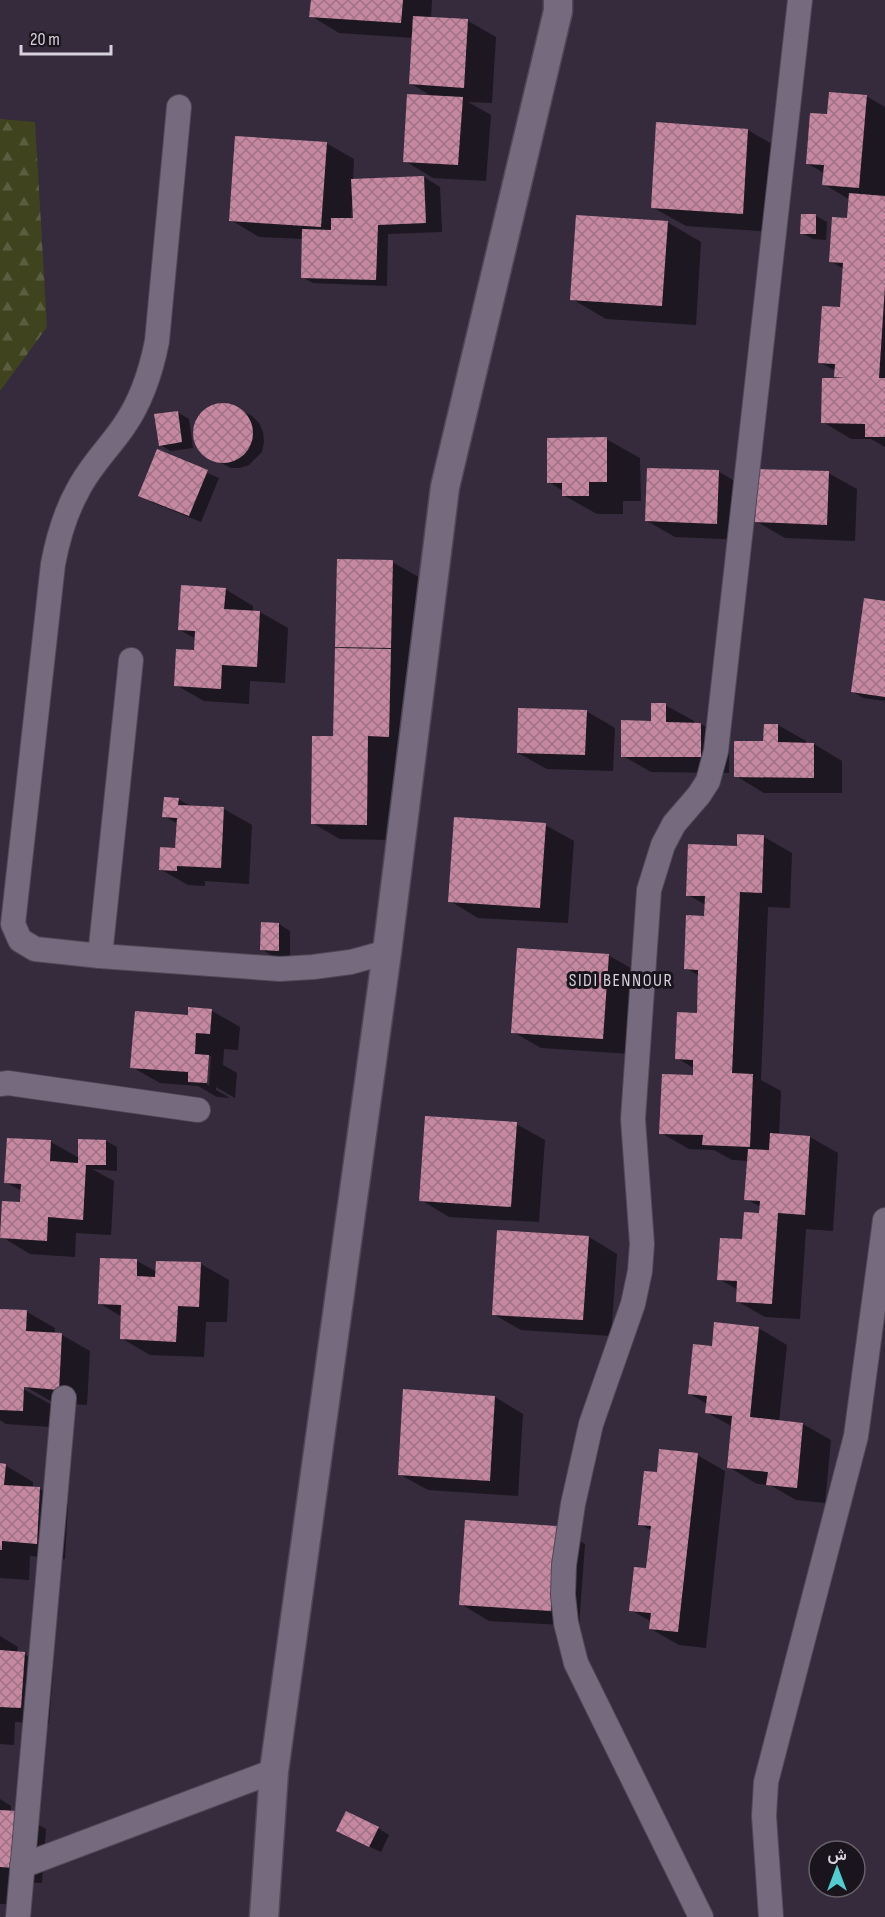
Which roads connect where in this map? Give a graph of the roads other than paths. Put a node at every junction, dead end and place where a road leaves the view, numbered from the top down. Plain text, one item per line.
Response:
1 (558, 0) edge
2 (800, 0) edge
3 (179, 107) dead end
4 (130, 660) dead end
5 (387, 952) junction
6 (100, 956) junction
7 (0, 1084) edge
8 (198, 1110) dead end
9 (885, 1220) edge
10 (64, 1398) dead end
11 (274, 1771) junction
12 (22, 1866) junction
13 (18, 1917) edge
14 (264, 1917) edge
15 (701, 1917) edge
16 (771, 1917) edge

1 - 5 street
2 - 15 street
3 - 6 street
4 - 6 street
5 - 6 street
5 - 11 street
7 - 8 street
9 - 16 street
10 - 12 street
11 - 12 street
11 - 14 street
12 - 13 street

